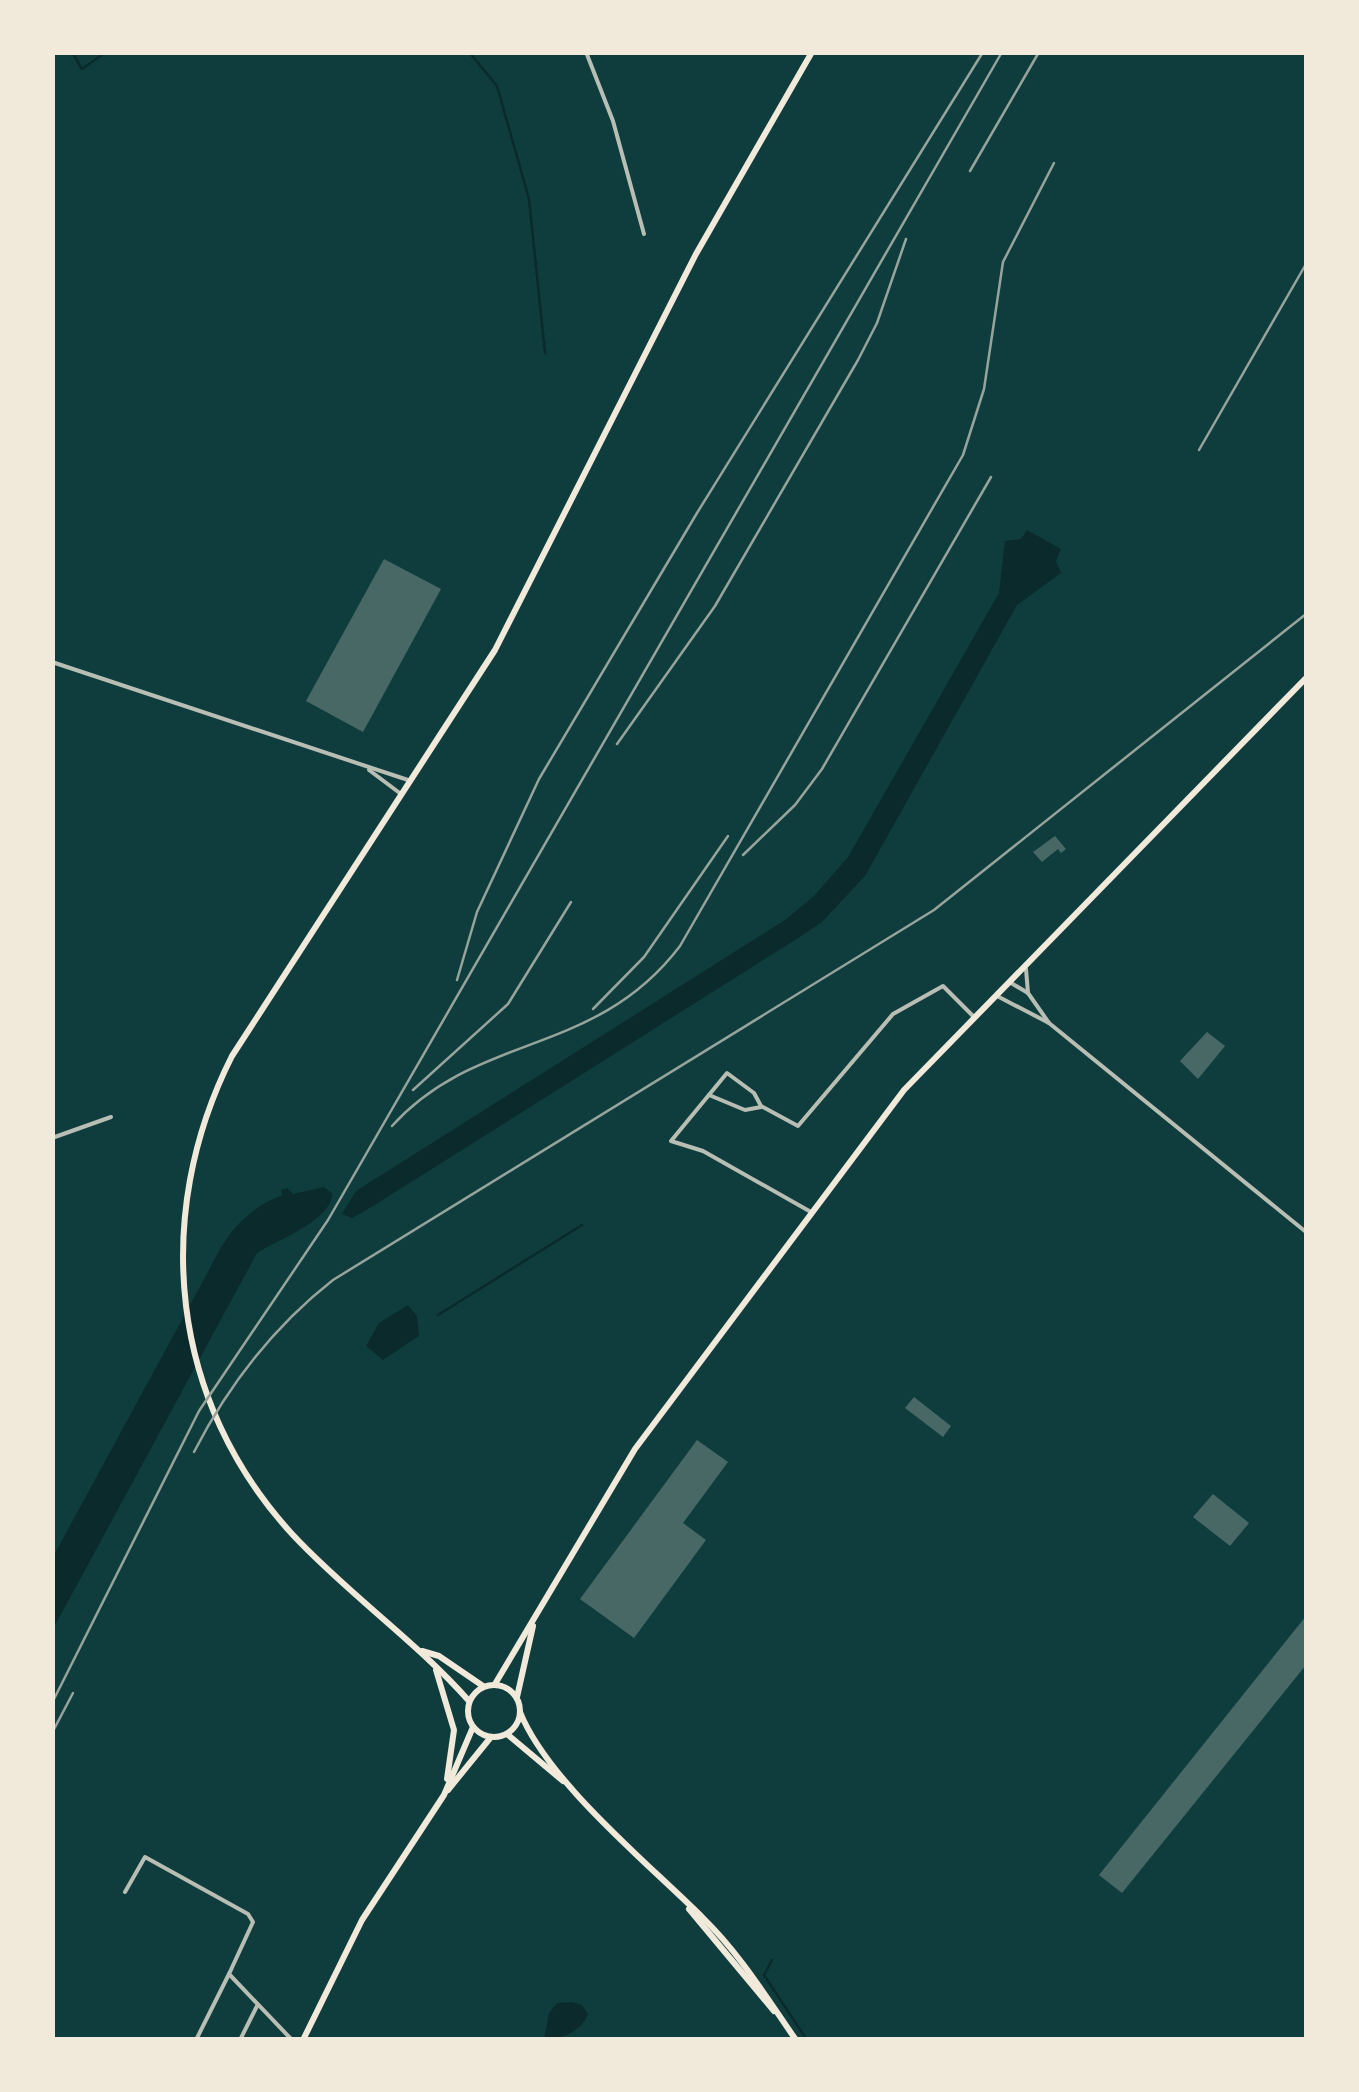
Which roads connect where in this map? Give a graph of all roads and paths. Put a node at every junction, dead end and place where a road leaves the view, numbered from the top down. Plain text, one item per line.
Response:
1 (586, 52) edge
2 (812, 52) edge
3 (644, 234) dead end
4 (52, 662) edge
5 (1306, 678) edge
6 (365, 767) junction
7 (411, 782) junction
8 (402, 795) junction
9 (1024, 964) junction
10 (1008, 981) junction
11 (996, 994) junction
12 (1028, 994) junction
13 (973, 1016) junction
14 (1049, 1022) junction
15 (709, 1095) junction
16 (762, 1106) junction
17 (111, 1117) dead end
18 (52, 1138) edge
19 (811, 1212) junction
20 (1306, 1232) edge
21 (534, 1621) junction
22 (422, 1651) junction
23 (436, 1670) junction
24 (494, 1684) junction
25 (484, 1686) junction
26 (516, 1697) junction
27 (470, 1701) junction
28 (520, 1712) junction
29 (473, 1727) junction
30 (507, 1734) junction
31 (491, 1737) junction
32 (571, 1786) junction
33 (444, 1795) junction
34 (125, 1892) dead end
35 (229, 1974) junction
36 (258, 2006) junction
37 (196, 2040) edge
38 (240, 2040) edge
39 (292, 2040) edge
40 (303, 2040) edge
41 (796, 2040) edge

1 - 3 street
2 - 7 main road
4 - 6 street
5 - 9 main road
6 - 7 street
6 - 8 street
7 - 8 main road
8 - 22 main road
9 - 10 main road
9 - 12 street
10 - 11 main road
10 - 12 street
11 - 13 main road
11 - 14 street
12 - 14 street
13 - 16 street
13 - 19 main road
14 - 20 street
15 - 16 street
15 - 16 street
15 - 19 street
17 - 18 street
19 - 21 main road
21 - 24 main road
21 - 26 main road
22 - 23 main road
22 - 25 main road
23 - 27 main road
23 - 33 main road
24 - 25 main road
24 - 26 main road
25 - 27 main road
26 - 28 main road
27 - 29 main road
28 - 30 main road
28 - 32 main road
29 - 31 main road
29 - 33 main road
30 - 31 main road
30 - 32 main road
31 - 33 main road
32 - 41 main road
33 - 40 main road
34 - 35 street
35 - 36 street
35 - 37 street
36 - 38 street
36 - 39 street

